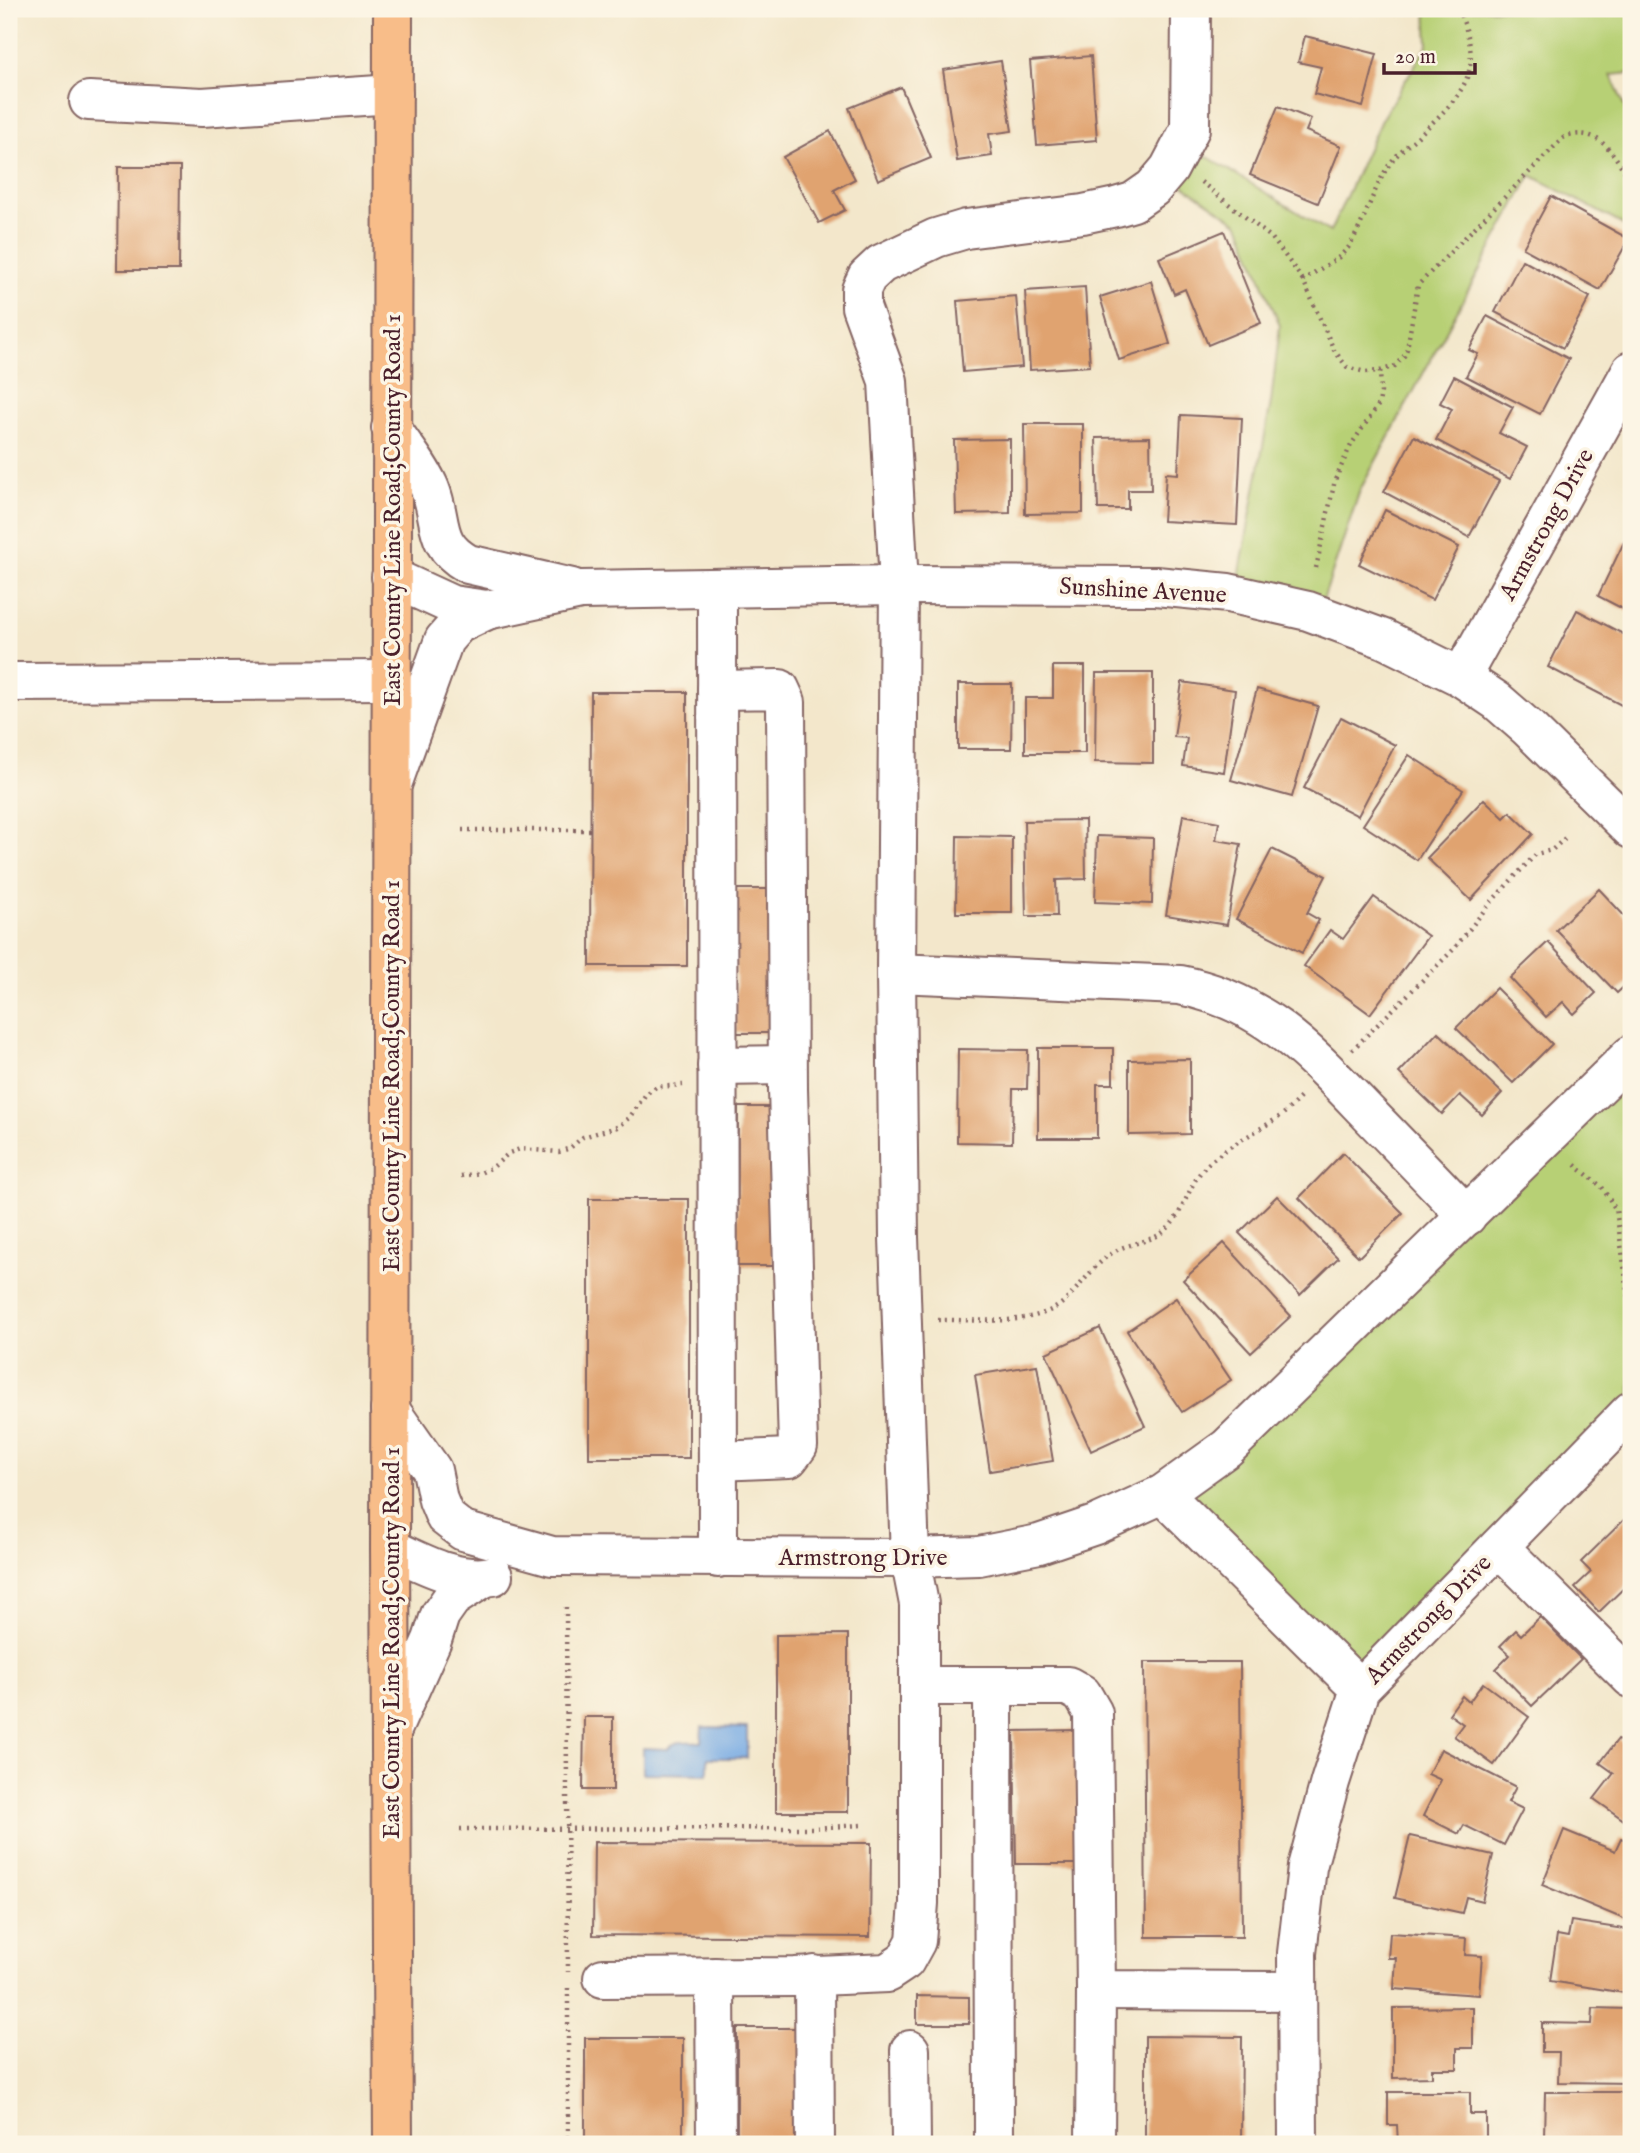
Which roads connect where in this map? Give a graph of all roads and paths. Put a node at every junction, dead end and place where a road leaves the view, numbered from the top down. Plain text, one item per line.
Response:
1 (393, 9) edge
2 (1191, 9) edge
3 (1458, 9) edge
4 (393, 94) junction
5 (89, 101) dead end
6 (1174, 161) junction
7 (1631, 182) edge
8 (1303, 280) junction
9 (1380, 371) junction
10 (1630, 377) edge
11 (391, 428) junction
12 (1316, 568) dead end
13 (391, 578) junction
14 (899, 585) junction
15 (717, 588) junction
16 (581, 590) junction
17 (487, 610) junction
18 (1461, 677) junction
19 (392, 680) junction
20 (9, 682) edge
21 (717, 690) junction
22 (392, 784) junction
23 (1631, 829) edge
24 (461, 830) dead end
25 (591, 830) dead end
26 (1565, 838) dead end
27 (896, 973) junction
28 (1348, 1054) dead end
29 (1631, 1055) edge
30 (787, 1065) junction
31 (706, 1076) junction
32 (1310, 1087) dead end
33 (1575, 1165) dead end
34 (461, 1176) dead end
35 (1467, 1216) junction
36 (1631, 1314) edge
37 (938, 1320) dead end
38 (390, 1410) junction
39 (1631, 1411) edge
40 (718, 1461) junction
41 (1163, 1494) junction
42 (1499, 1547) junction
43 (390, 1548) junction
44 (552, 1556) junction
45 (718, 1558) junction
46 (910, 1558) junction
47 (483, 1578) junction
48 (566, 1607) dead end
49 (1631, 1678) edge
50 (919, 1686) junction
51 (993, 1686) junction
52 (1360, 1689) junction
53 (391, 1732) junction
54 (861, 1825) dead end
55 (567, 1828) junction
56 (460, 1829) dead end
57 (814, 1975) junction
58 (603, 1978) dead end
59 (715, 1978) junction
60 (1096, 1990) junction
61 (1297, 1991) junction
62 (910, 2050) dead end
63 (393, 2144) edge
64 (568, 2144) edge
65 (716, 2144) edge
66 (815, 2144) edge
67 (911, 2144) edge
68 (994, 2144) edge
69 (1095, 2144) edge
70 (1297, 2144) edge

1 - 4 main road, East County Line Road;County Road 1
2 - 6 street
3 - 8 path
4 - 5 street
4 - 11 main road, East County Line Road;County Road 1
6 - 8 path
6 - 14 street
7 - 9 path
8 - 9 path
9 - 12 path
10 - 18 street, Armstrong Drive
11 - 13 main road, East County Line Road;County Road 1
11 - 16 street, Sunshine Avenue
13 - 17 street, Sunshine Avenue
13 - 19 main road, East County Line Road;County Road 1
14 - 15 street, Sunshine Avenue
14 - 18 street, Sunshine Avenue
14 - 27 street
15 - 16 street, Sunshine Avenue
15 - 21 street
16 - 17 street, Sunshine Avenue
17 - 22 street, Sunshine Avenue
18 - 23 street, Sunshine Avenue
19 - 20 street
19 - 22 main road, East County Line Road;County Road 1
21 - 30 street
21 - 31 street
22 - 38 main road, East County Line Road;County Road 1
24 - 25 path
26 - 28 path
27 - 35 street
27 - 46 street
29 - 35 street, Armstrong Drive
30 - 31 street
30 - 40 street
31 - 34 path
31 - 40 street
32 - 37 path
33 - 36 path
35 - 41 street, Armstrong Drive
38 - 43 main road, East County Line Road;County Road 1
38 - 44 street, Armstrong Drive
39 - 42 street, Armstrong Drive
40 - 45 street
41 - 46 street, Armstrong Drive
41 - 52 street, Armstrong Drive
42 - 49 street
42 - 52 street, Armstrong Drive
43 - 47 street, Armstrong Drive
43 - 53 main road, East County Line Road;County Road 1
44 - 45 street, Armstrong Drive
44 - 47 street, Armstrong Drive
45 - 46 street, Armstrong Drive
46 - 50 street
47 - 53 street, Armstrong Drive
48 - 55 path
50 - 51 street
50 - 57 street
51 - 60 street
51 - 68 street
52 - 61 street
53 - 63 main road, East County Line Road;County Road 1
54 - 55 path
55 - 56 path
55 - 64 path
57 - 59 street
57 - 66 street
58 - 59 street
59 - 65 street
60 - 61 street
60 - 69 street
61 - 70 street
62 - 67 street

